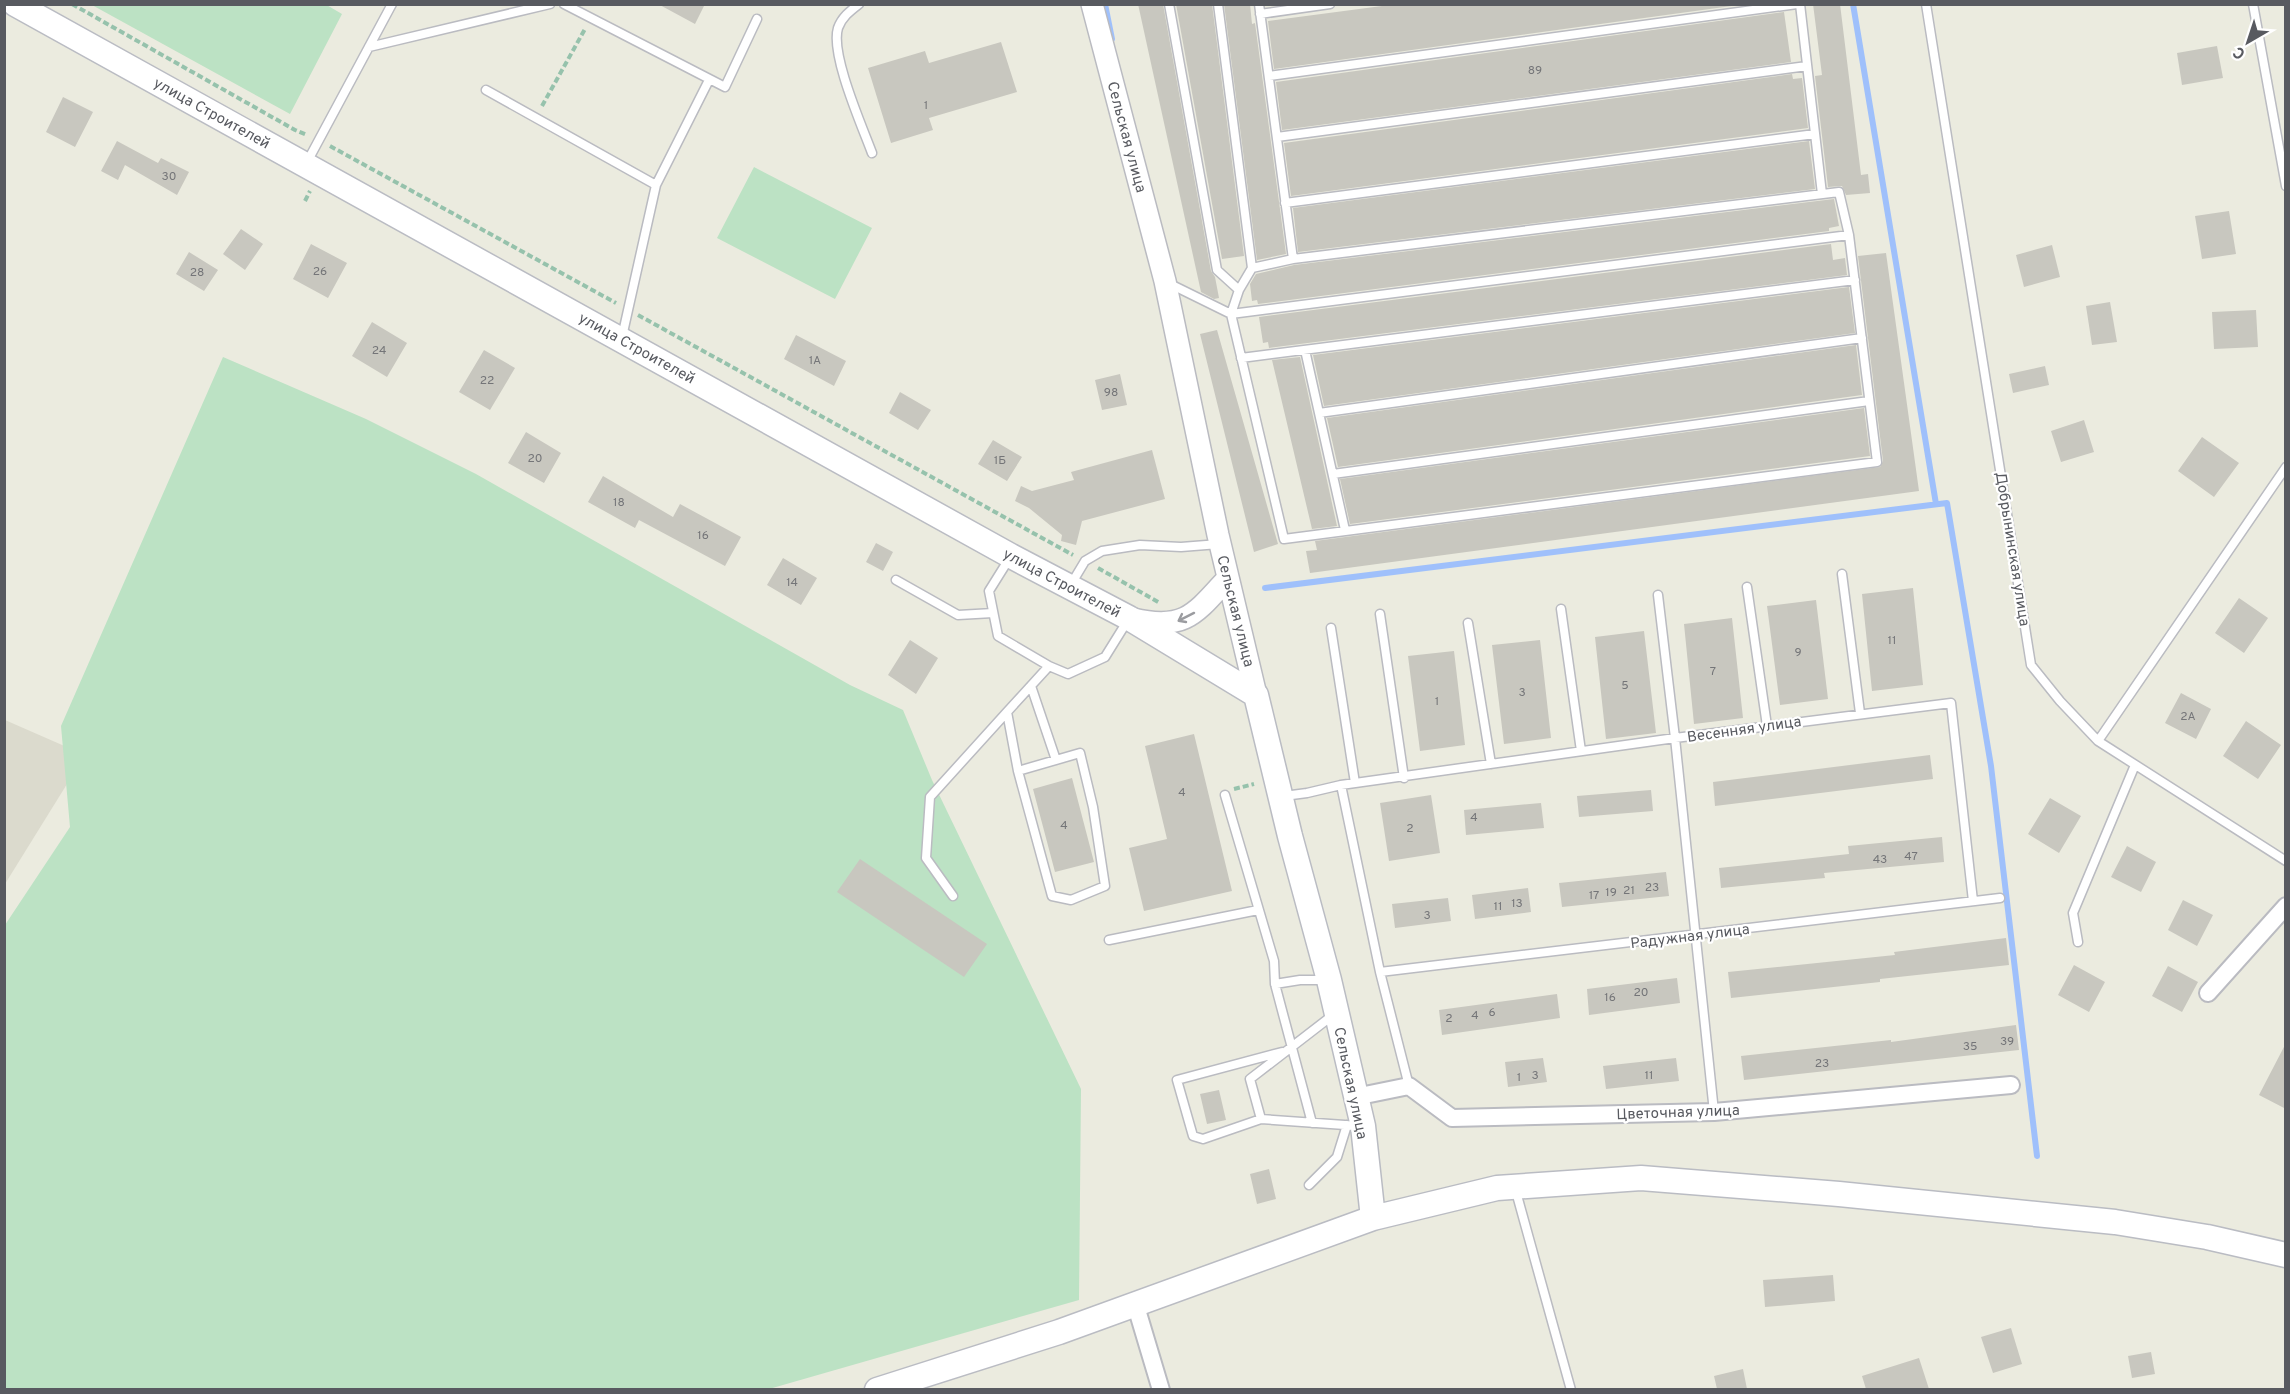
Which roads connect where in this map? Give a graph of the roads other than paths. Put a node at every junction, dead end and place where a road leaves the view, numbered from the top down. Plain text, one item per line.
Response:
1 (15, 4) edge
2 (392, 4) edge
3 (550, 4) edge
4 (564, 4) edge
5 (859, 4) edge
6 (1092, 4) edge
7 (1168, 4) edge
8 (1218, 4) edge
9 (1330, 4) edge
10 (1799, 4) edge
11 (1926, 4) edge
12 (2253, 4) edge
13 (1260, 9) edge
14 (40, 10) edge
15 (757, 19) dead end
16 (369, 47) junction
17 (1807, 66) junction
18 (1269, 76) junction
19 (709, 80) junction
20 (486, 90) dead end
21 (1815, 134) junction
22 (1277, 137) junction
23 (872, 153) dead end
24 (313, 168) junction
25 (656, 185) junction
26 (2286, 186) edge
27 (1822, 194) junction
28 (1285, 203) junction
29 (1849, 235) junction
30 (1293, 259) junction
31 (1252, 268) junction
32 (1855, 279) junction
33 (1165, 281) junction
34 (1239, 291) junction
35 (1231, 314) junction
36 (1862, 338) junction
37 (622, 340) junction
38 (1305, 350) junction
39 (1241, 358) junction
40 (1869, 401) junction
41 (1319, 413) junction
42 (2286, 467) edge
43 (1333, 474) junction
44 (1345, 530) junction
45 (1220, 544) junction
46 (1011, 556) junction
47 (1842, 574) dead end
48 (1228, 578) junction
49 (896, 580) dead end
50 (1070, 587) junction
51 (1747, 587) dead end
52 (1658, 595) dead end
53 (1561, 609) dead end
54 (993, 613) junction
55 (1380, 614) dead end
56 (1129, 618) junction
57 (1468, 623) dead end
58 (1331, 628) dead end
59 (1049, 666) junction
60 (1031, 686) junction
61 (1256, 695) junction
62 (1007, 712) junction
63 (1860, 713) junction
64 (1767, 726) junction
65 (1675, 738) junction
66 (2098, 741) junction
67 (1581, 751) junction
68 (1056, 760) junction
69 (1491, 764) junction
70 (2135, 765) junction
71 (1018, 771) junction
72 (1404, 778) junction
73 (1355, 783) junction
74 (1341, 785) junction
75 (1226, 793) road end
76 (1281, 796) junction
77 (2286, 861) edge
78 (953, 896) dead end
79 (2000, 898) dead end
80 (1973, 902) junction
81 (2286, 906) edge
82 (1258, 910) junction
83 (1695, 936) junction
84 (1109, 940) dead end
85 (2078, 942) dead end
86 (1380, 972) junction
87 (1329, 980) junction
88 (1275, 984) junction
89 (2208, 993) dead end
90 (1336, 1013) junction
91 (1290, 1048) junction
92 (2011, 1085) dead end
93 (1409, 1086) junction
94 (1355, 1097) junction
95 (1714, 1112) junction
96 (1261, 1119) junction
97 (1312, 1123) junction
98 (1355, 1126) junction
99 (1310, 1185) dead end
100 (1514, 1187) junction
101 (1373, 1218) junction
102 (2286, 1255) edge
103 (1135, 1303) junction
104 (877, 1389) edge
105 (1161, 1389) edge
106 (1571, 1389) edge

1 - 14 main road, улица Строителей
2 - 16 lane
3 - 16 lane
4 - 19 lane
5 - 23 lane
6 - 33 street, Сельская улица
7 - 34 lane
8 - 31 lane
9 - 13 lane
10 - 17 lane
10 - 18 lane
11 - 66 lane, Добрынинская улица
12 - 26 lane
13 - 18 lane
14 - 24 main road, улица Строителей
15 - 19 lane
16 - 24 lane
17 - 21 lane
17 - 22 lane
18 - 22 lane
19 - 25 lane
20 - 25 lane
21 - 27 lane
21 - 28 lane
22 - 28 lane
24 - 37 main road, улица Строителей
25 - 37 lane
27 - 29 lane
27 - 30 lane
28 - 30 lane
29 - 32 lane
29 - 35 lane
30 - 31 lane
31 - 34 lane
32 - 36 lane
32 - 38 lane
33 - 35 lane
33 - 45 street, Сельская улица
34 - 35 lane
35 - 39 lane
36 - 40 lane
36 - 41 lane
37 - 46 main road, улица Строителей
38 - 39 lane
38 - 41 lane
39 - 44 lane
40 - 43 lane
40 - 44 lane
41 - 43 lane
42 - 66 lane
43 - 44 lane
45 - 48 street, Сельская улица
45 - 50 lane
46 - 50 main road, улица Строителей
46 - 54 lane
47 - 63 lane
48 -> 56 street
48 - 61 street, Сельская улица
49 - 54 lane
50 - 56 main road, улица Строителей
51 - 64 lane
52 - 65 lane
53 - 67 lane
54 - 59 lane
55 - 72 lane
56 - 59 lane
56 - 61 main road, улица Строителей
57 - 69 lane
58 - 73 lane
59 - 60 lane
60 - 62 lane
60 - 68 lane
61 - 76 main road, Сельская улица
62 - 71 lane
62 - 78 lane
63 - 64 lane, Весенняя улица
63 - 80 lane, Весенняя улица
64 - 65 lane, Весенняя улица
65 - 67 lane, Весенняя улица
65 - 83 lane
66 - 70 lane, Добрынинская улица
67 - 69 lane, Весенняя улица
68 - 71 lane
68 - 71 lane
69 - 72 lane, Весенняя улица
70 - 77 lane, Добрынинская улица
70 - 85 lane
72 - 73 lane, Весенняя улица
73 - 74 lane, Весенняя улица
74 - 76 lane, Весенняя улица
74 - 86 lane
75 - 82 lane
76 - 87 main road, Сельская улица
79 - 80 lane, Радужная улица
80 - 83 lane, Радужная улица
81 - 89 street
82 - 84 lane
82 - 88 lane
83 - 86 lane, Радужная улица
83 - 95 lane
86 - 93 lane
87 - 88 lane
87 - 90 main road, Сельская улица
88 - 91 lane
90 - 91 lane
90 - 94 main road, Сельская улица
91 - 96 lane
91 - 96 lane
91 - 97 lane
92 - 95 street, Цветочная улица
93 - 94 street
93 - 95 street, Цветочная улица
94 - 98 main road, Сельская улица
96 - 97 lane
97 - 98 lane
98 - 99 lane
98 - 101 main road, Сельская улица
100 - 101 main road
100 - 102 main road
100 - 106 lane
101 - 103 main road
103 - 104 main road
103 - 105 street

